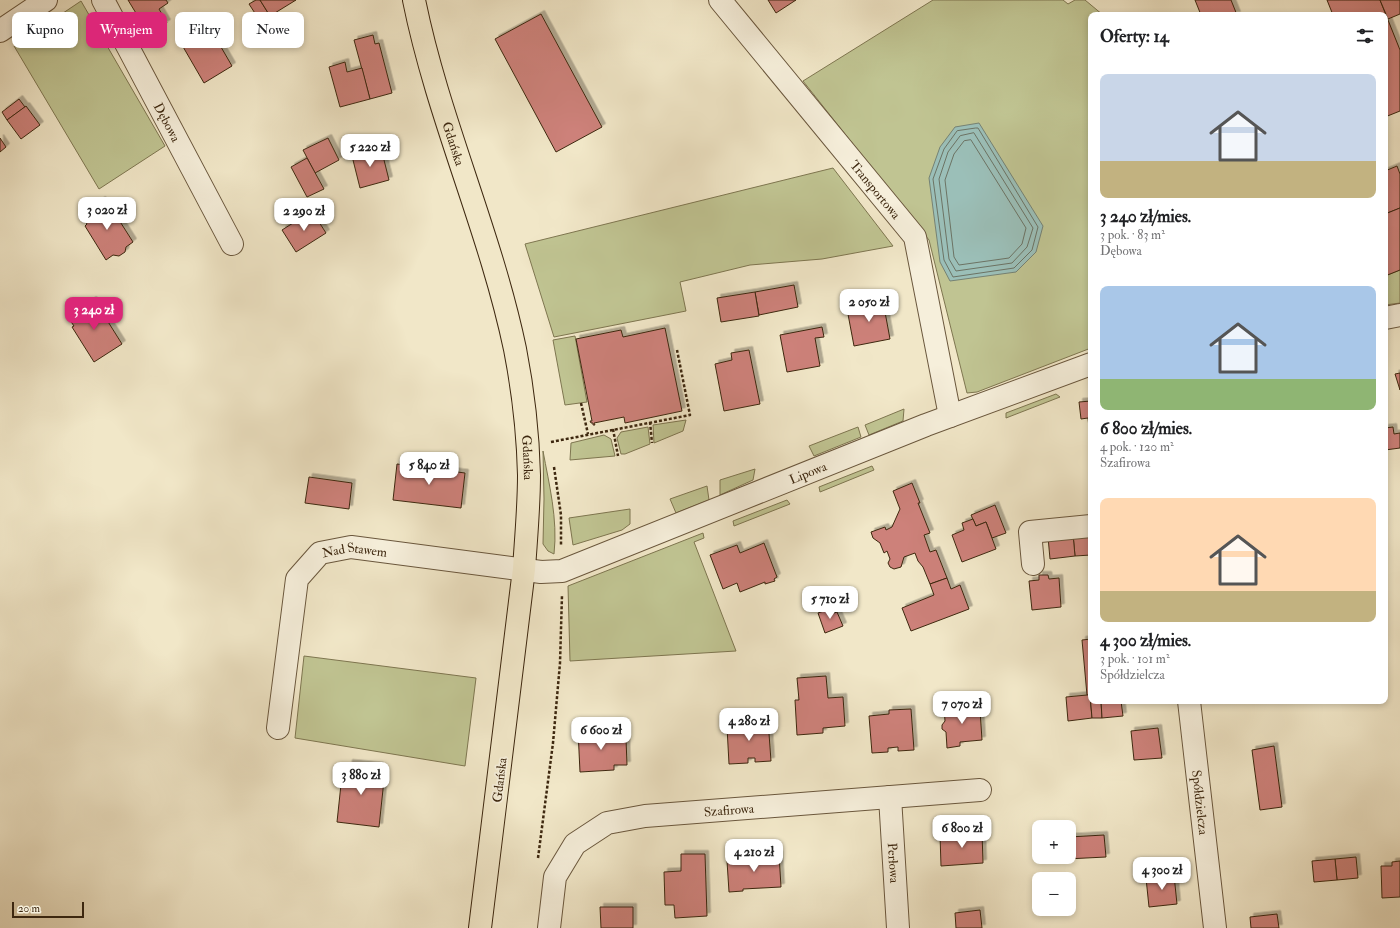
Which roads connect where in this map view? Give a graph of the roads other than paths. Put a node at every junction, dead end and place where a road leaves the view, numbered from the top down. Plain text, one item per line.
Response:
1 (46, 0) edge
2 (103, 0) edge
3 (414, 0) edge
4 (720, 0) edge
5 (0, 32) edge
6 (232, 244) dead end
7 (1400, 315) edge
8 (1388, 317) edge
9 (1088, 365) edge
10 (950, 416) junction
11 (1088, 526) edge
12 (1033, 564) dead end
13 (524, 569) junction
14 (1189, 704) edge
15 (278, 728) dead end
16 (980, 790) dead end
17 (890, 797) junction
18 (480, 928) edge
19 (549, 928) edge
20 (898, 928) edge
21 (1215, 928) edge

1 - 5 street
2 - 6 street, Dębowa
3 - 13 main road, Gdańska
4 - 10 street, Transportowa
7 - 8 street
9 - 10 street, Lipowa
10 - 13 street, Lipowa
11 - 12 street
13 - 15 street, Nad Stawem
13 - 18 main road, Gdańska
14 - 21 street, Spółdzielcza
16 - 17 street, Szafirowa
17 - 19 street, Szafirowa
17 - 20 street, Perłowa

